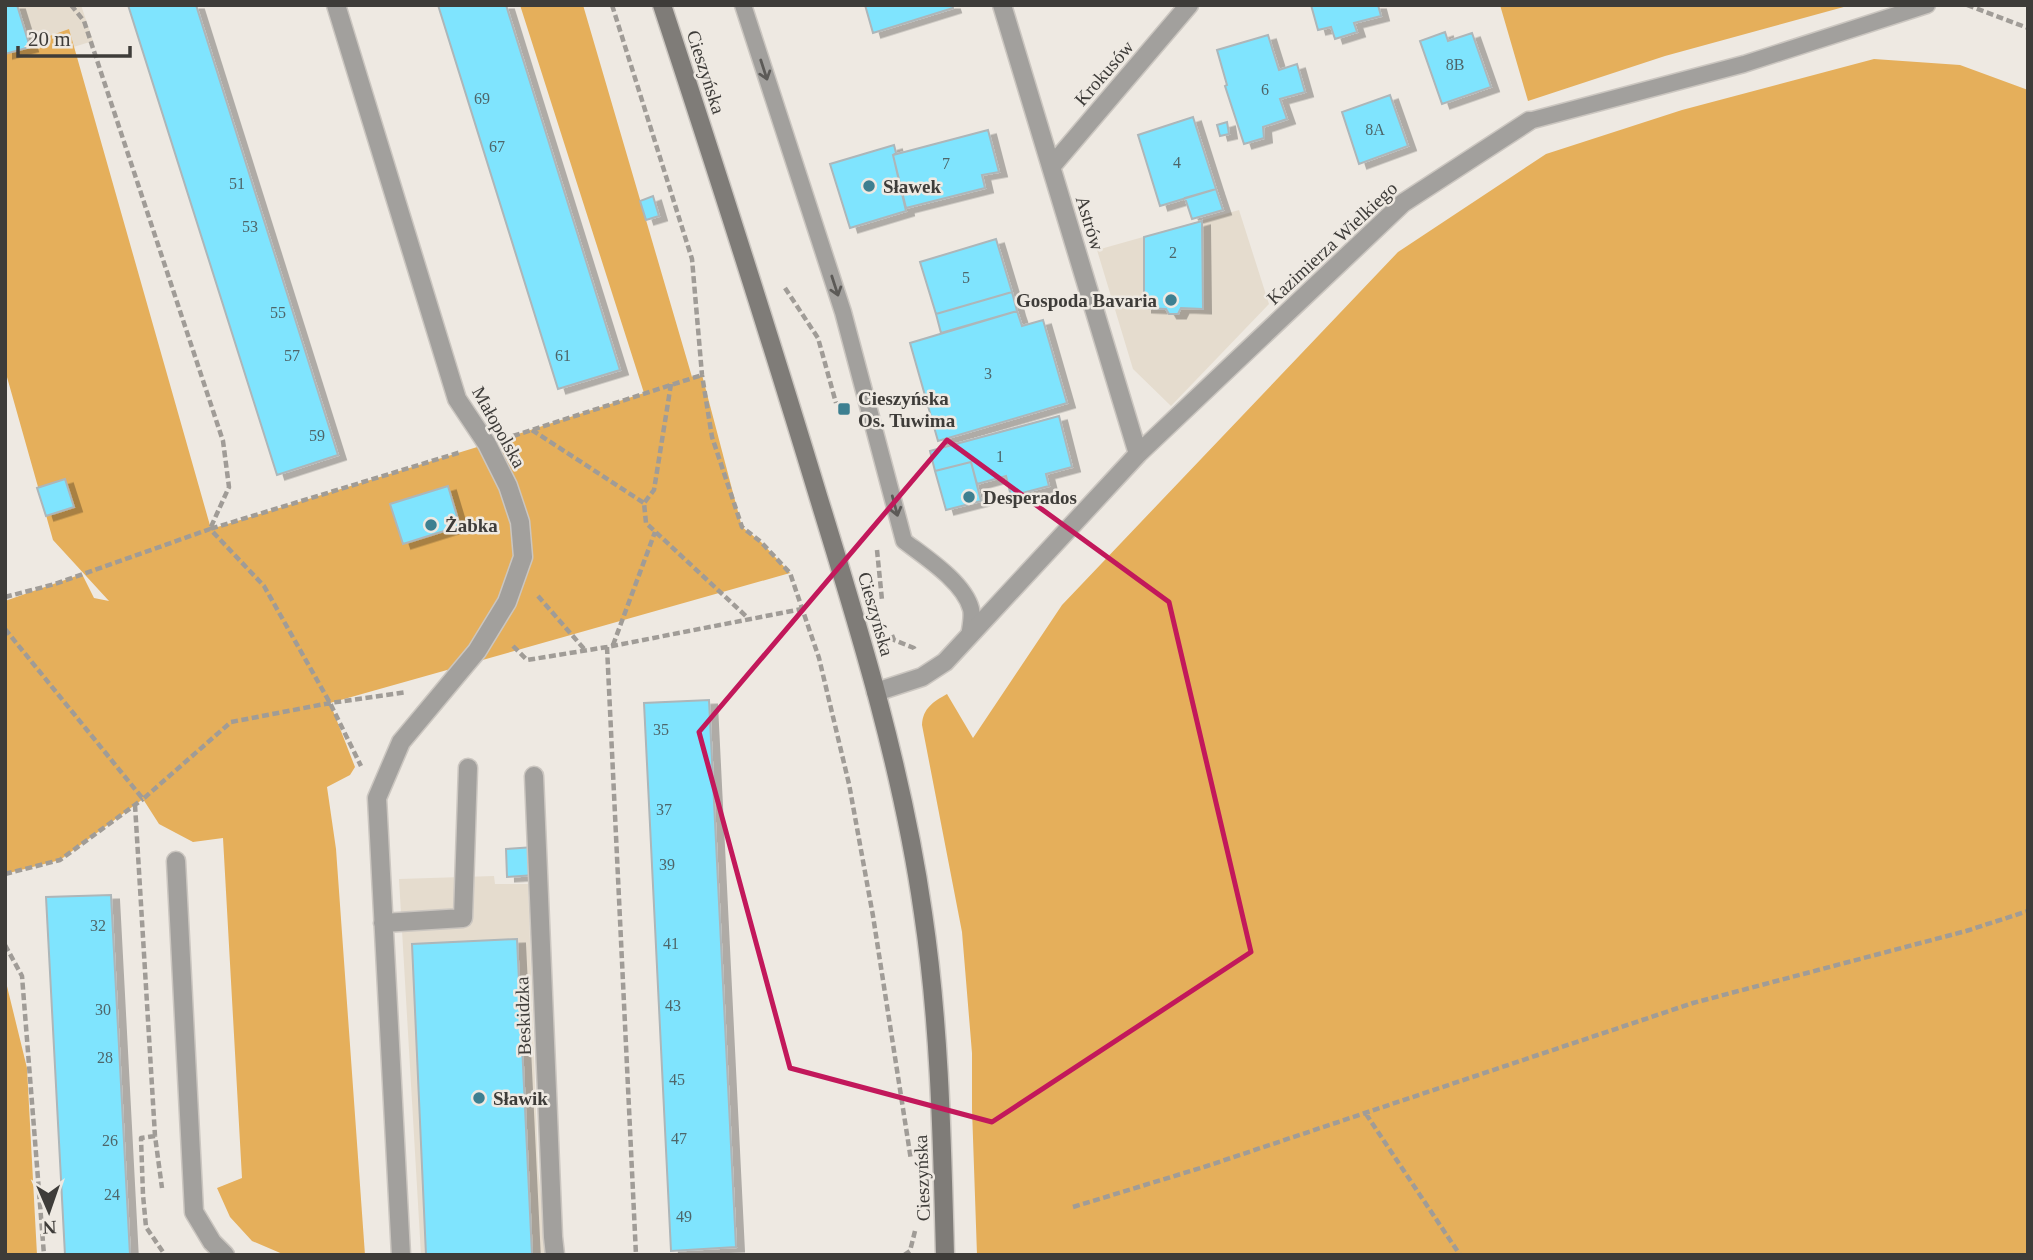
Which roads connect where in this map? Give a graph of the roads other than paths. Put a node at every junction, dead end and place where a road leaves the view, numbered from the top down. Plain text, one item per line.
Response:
1 (335, 5) edge
2 (662, 5) edge
3 (743, 5) edge
4 (1002, 5) edge
5 (1189, 5) edge
6 (1927, 5) edge
7 (1529, 121) joint
8 (1051, 167) junction
9 (1138, 454) junction
10 (969, 637) junction
11 (876, 692) junction
12 (468, 768) dead end
13 (534, 776) dead end
14 (176, 861) dead end
15 (383, 923) junction
16 (225, 1255) edge
17 (401, 1255) edge
18 (555, 1255) edge
19 (945, 1255) edge

1 - 15 street, Małopolska
2 - 11 main road, Cieszyńska
3 -> 10 lane
4 - 8 street, Astrów
5 - 8 street, Krokusów
6 - 7 lane, Kazimierza Wielkiego
7 - 9 street, Kazimierza Wielkiego
8 - 9 street, Astrów
9 - 10 street, Kazimierza Wielkiego
10 - 11 street, Kazimierza Wielkiego
11 - 19 main road, Cieszyńska
12 - 15 street
13 - 18 street, Beskidzka
14 - 16 street
15 - 17 street

